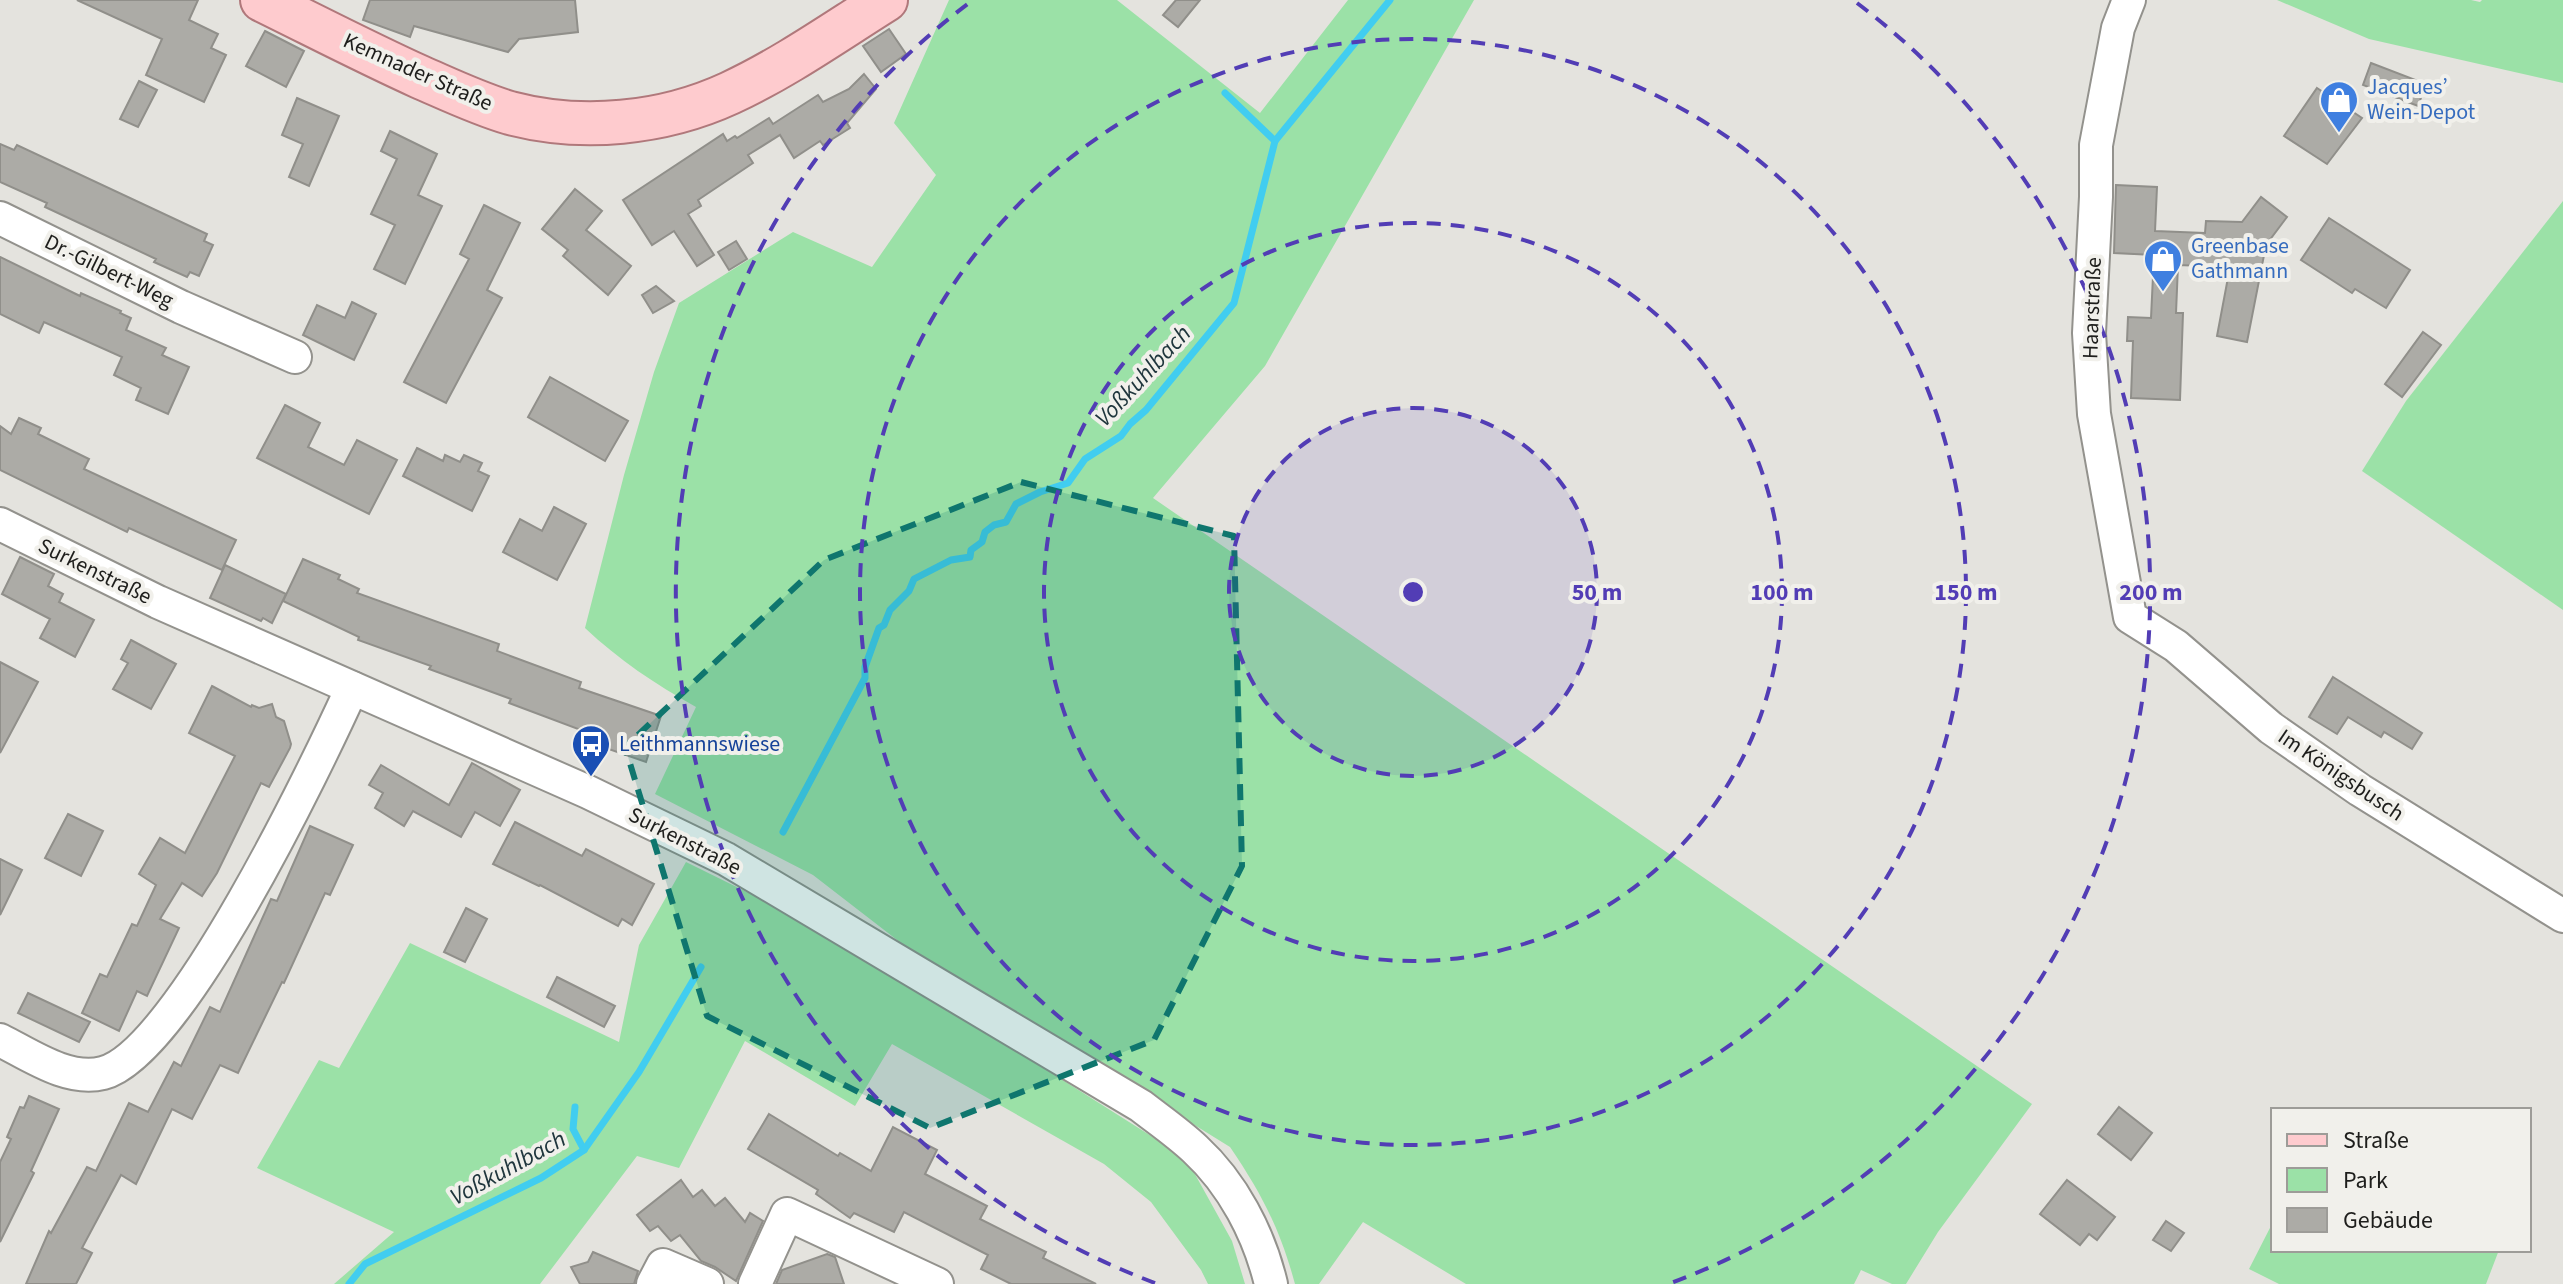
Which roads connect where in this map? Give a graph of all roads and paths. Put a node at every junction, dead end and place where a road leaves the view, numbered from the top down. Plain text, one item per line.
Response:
1 (262, 0) edge
2 (886, 0) edge
3 (2129, 0) edge
4 (0, 218) edge
5 (295, 357) dead end
6 (0, 524) edge
7 (2130, 617) joint
8 (352, 688) junction
9 (2563, 916) edge
10 (0, 1040) edge
11 (653, 1284) edge
12 (707, 1284) edge
13 (755, 1284) edge
14 (937, 1284) edge
15 (1271, 1284) edge

1 - 2 main road, Kemnader Straße
3 - 7 street, Haarstraße
4 - 5 street, Dr.-Gilbert-Weg
6 - 8 street, Surkenstraße
7 - 9 street, Im Königsbusch
8 - 10 street
8 - 15 street, Surkenstraße
11 - 12 street
13 - 14 street

